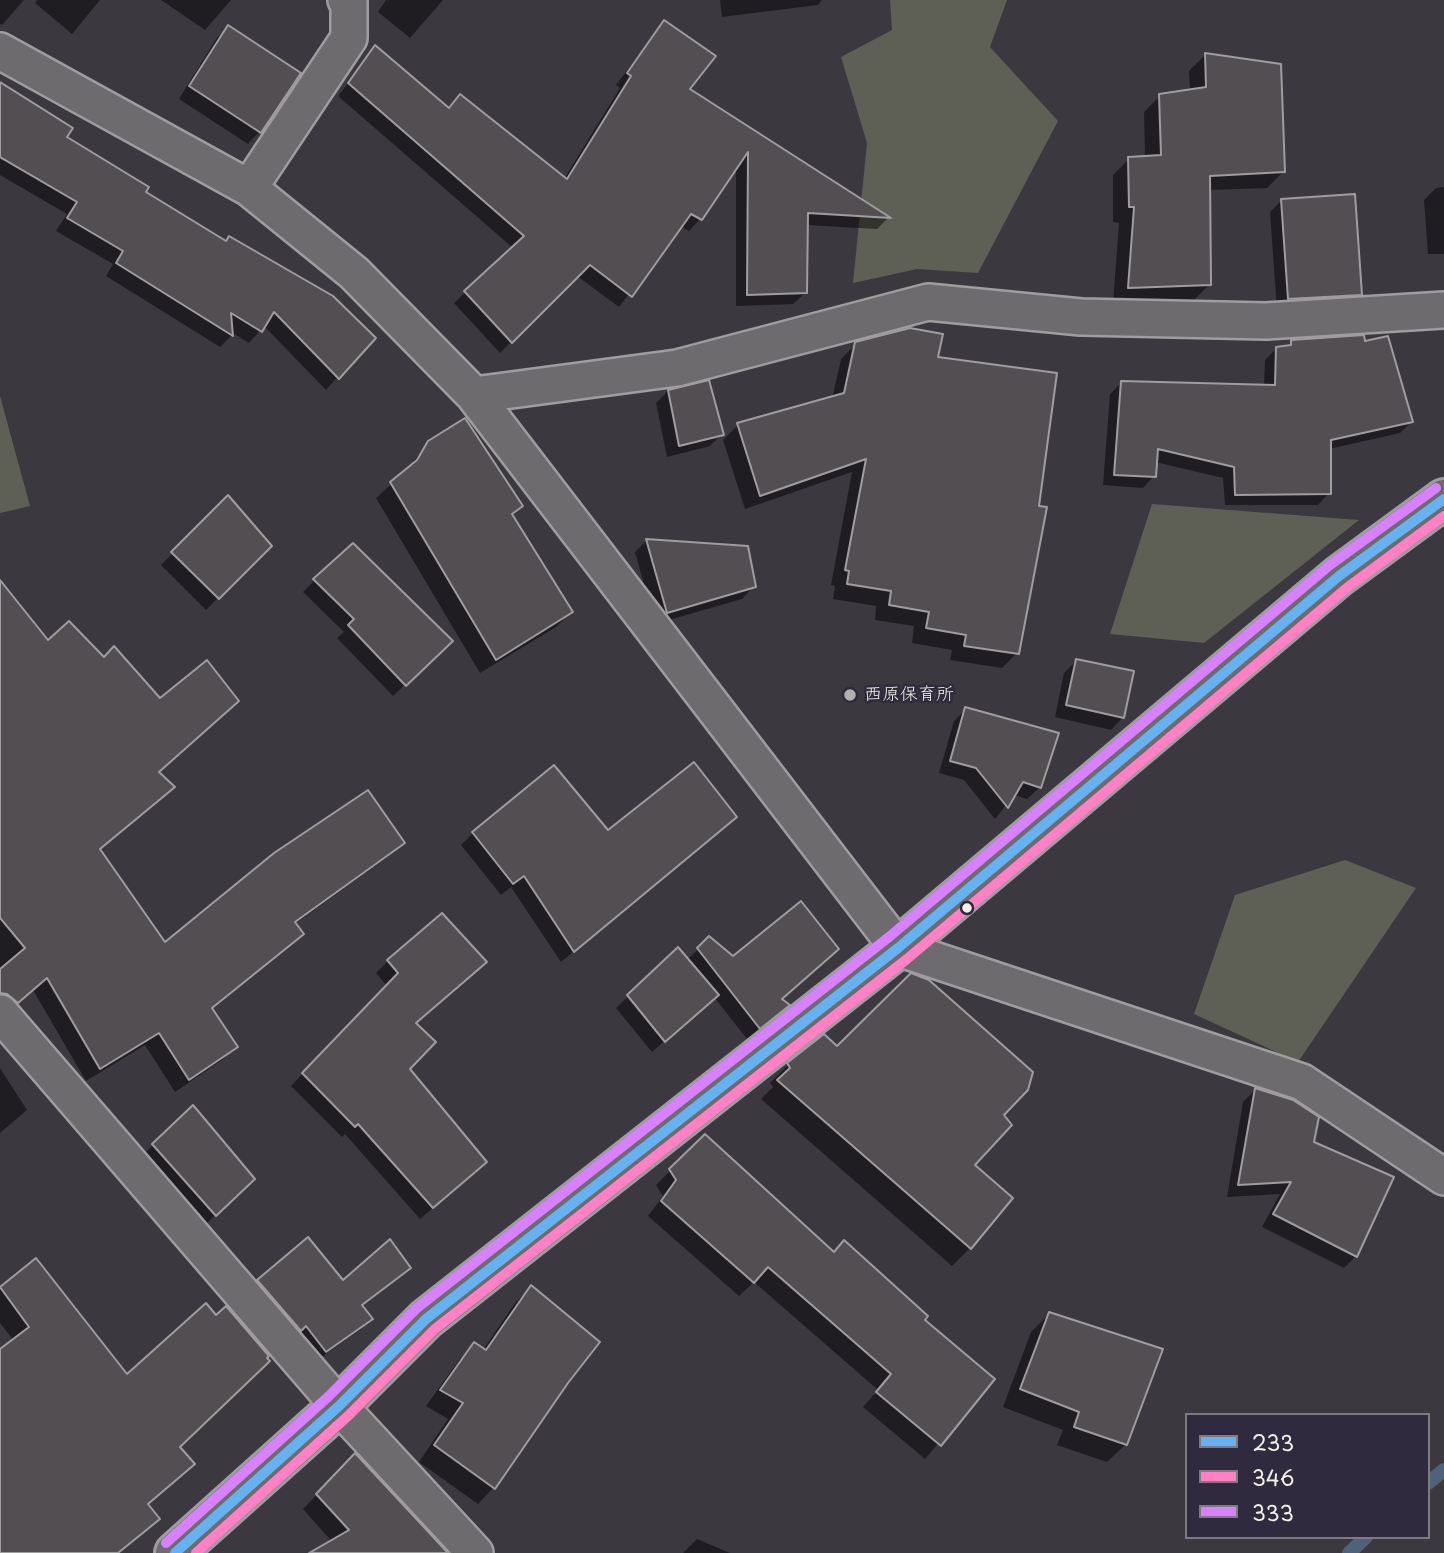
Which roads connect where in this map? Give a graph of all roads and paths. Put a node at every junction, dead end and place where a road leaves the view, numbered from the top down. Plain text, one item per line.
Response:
1 (346, 0) edge
2 (0, 51) edge
3 (249, 188) junction
4 (1444, 310) edge
5 (474, 395) junction
6 (1444, 499) edge
7 (898, 948) junction
8 (0, 1013) edge
9 (1444, 1177) edge
10 (339, 1406) junction
11 (175, 1553) edge
12 (475, 1553) edge

1 - 3 street
2 - 3 street
3 - 5 street
4 - 5 street
5 - 7 street
6 - 7 street
7 - 9 street
7 - 10 street
8 - 10 street
10 - 11 street
10 - 12 street

